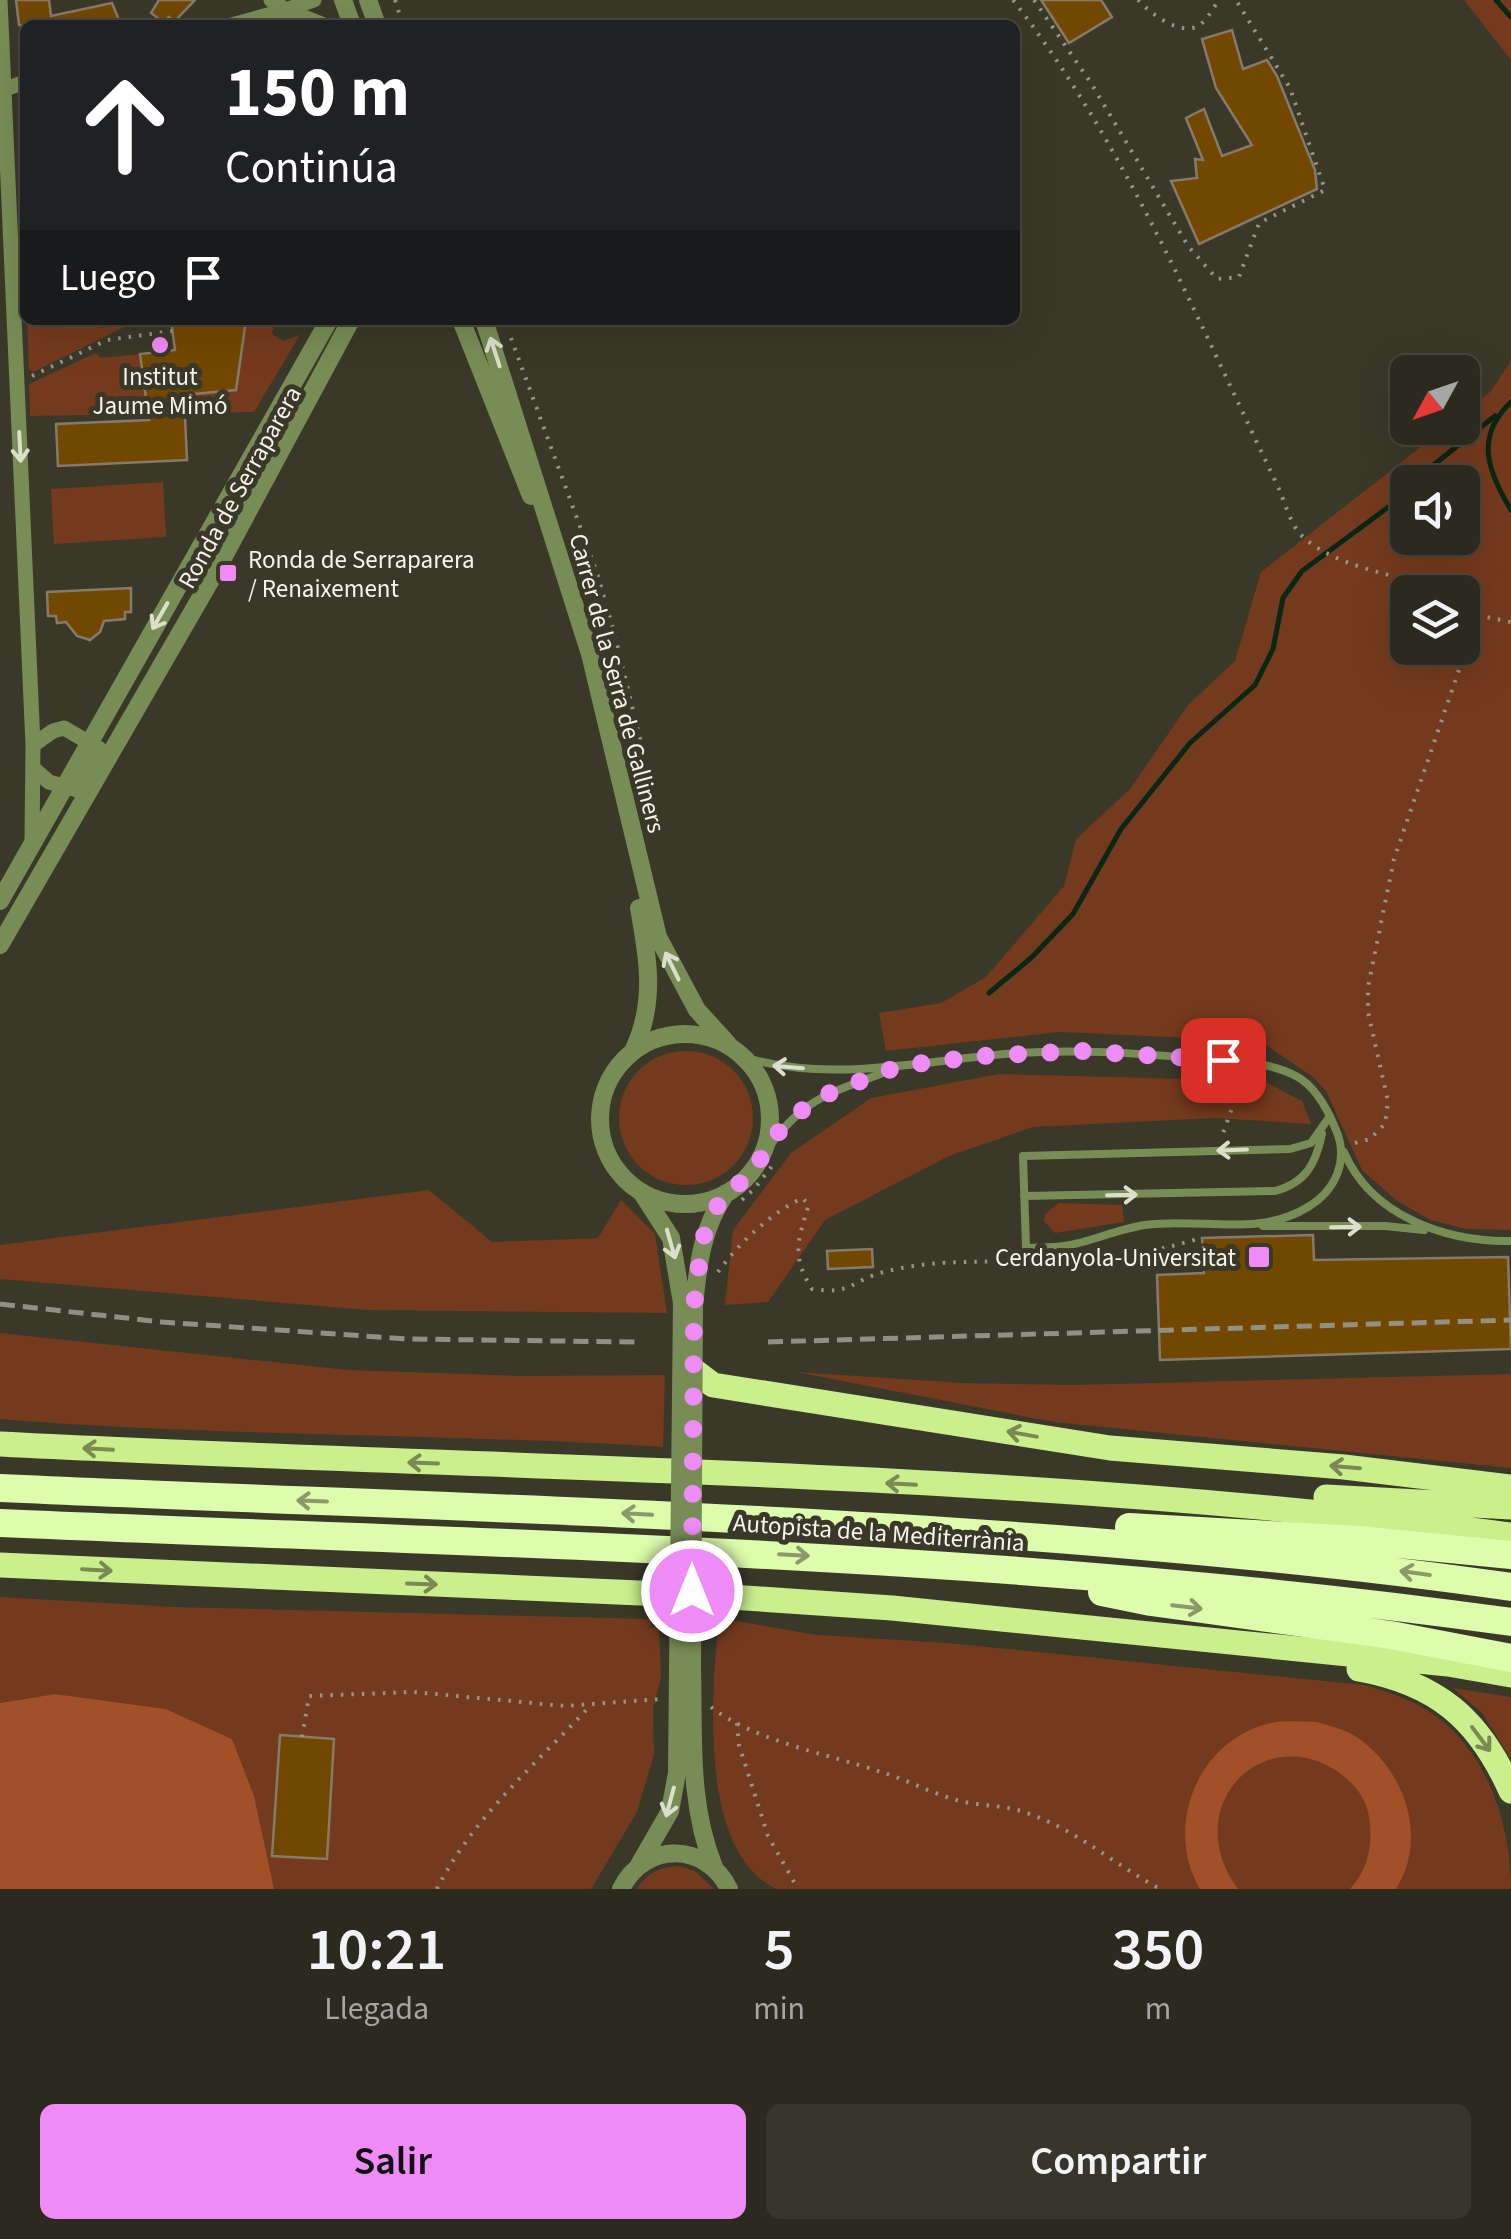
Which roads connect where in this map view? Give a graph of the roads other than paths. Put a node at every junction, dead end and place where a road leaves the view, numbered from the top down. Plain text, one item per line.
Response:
1 (0, 0) edge
2 (271, 0) edge
3 (314, 0) edge
4 (286, 10) junction
5 (250, 20) edge
6 (311, 20) edge
7 (1, 90) edge
8 (317, 325) edge
9 (326, 325) edge
10 (348, 325) edge
11 (358, 325) edge
12 (463, 325) edge
13 (486, 325) edge
14 (242, 470) junction
15 (156, 673) junction
16 (144, 690) junction
17 (33, 745) junction
18 (94, 745) junction
19 (33, 768) junction
20 (70, 788) junction
21 (32, 844) junction
22 (48, 862) junction
23 (0, 900) edge
24 (0, 945) edge
25 (728, 1044) junction
26 (634, 1049) junction
27 (747, 1058) junction
28 (899, 1066) junction
29 (1330, 1116) junction
30 (1323, 1130) junction
31 (1342, 1146) junction
32 (770, 1156) junction
33 (642, 1192) junction
34 (1024, 1196) junction
35 (730, 1200) junction
36 (1254, 1226) junction
37 (1438, 1232) junction
38 (1511, 1241) edge
39 (688, 1304) junction
40 (693, 1370) junction
41 (0, 1444) edge
42 (1511, 1487) edge
43 (0, 1488) edge
44 (1138, 1497) junction
45 (1511, 1507) edge
46 (0, 1522) edge
47 (952, 1531) junction
48 (1511, 1535) edge
49 (1511, 1555) edge
50 (0, 1565) edge
51 (988, 1568) junction
52 (1511, 1587) edge
53 (892, 1608) junction
54 (1511, 1622) edge
55 (1511, 1658) edge
56 (685, 1670) junction
57 (1511, 1675) edge
58 (1511, 1790) edge
59 (640, 1865) junction
60 (714, 1867) junction
61 (730, 1888) edge
62 (622, 1889) edge

1 - 7 street
2 - 4 street
3 - 4 street
4 - 5 street
4 - 6 street
7 -> 17 street
8 - 14 street, Ronda de Serraparera
9 - 14 street, Ronda de Serraparera
10 - 15 street, Ronda de Serraparera
11 - 15 street, Ronda de Serraparera
12 - 26 street, Carrer de la Serra de Galliners
25 -> 13 street, Carrer de la Serra de Galliners
14 -> 18 street, Ronda de Serraparera
15 - 16 street, Ronda de Serraparera
16 - 18 street
16 - 22 street, Ronda de Serraparera
17 - 18 street
17 - 19 street
18 - 20 street, Ronda de Serraparera
19 - 20 street
19 - 21 street
20 - 21 street, Ronda de Serraparera
20 - 22 street
21 - 23 street, Ronda de Serraparera
22 - 24 street, Ronda de Serraparera
25 - 26 street
25 - 27 street
26 - 33 street
28 -> 27 lane
27 - 32 street
28 - 29 lane
28 - 32 lane
29 - 30 lane
29 - 31 lane
34 -> 30 lane
30 -> 34 lane
31 - 36 lane
31 - 37 lane
32 - 35 street
33 - 35 street
33 -> 39 street
34 - 36 lane
35 - 39 street
36 -> 37 lane
37 - 38 lane
39 - 40 street, bridge
39 - 56 street, bridge
42 -> 40 highway
40 - 56 street, bridge
44 -> 41 highway
47 -> 43 highway, Autopista de la Mediterrània
44 - 45 highway
44 - 48 highway
46 -> 51 highway, Autopista de la Mediterrània
47 - 49 highway
52 -> 47 highway, Autopista de la Mediterrània
50 -> 53 highway
51 - 54 highway, Autopista de la Mediterrània
51 -> 55 highway
53 - 57 highway
53 -> 58 highway
56 -> 59 street
56 - 60 street
59 - 60 street
59 - 62 street
60 - 61 street

